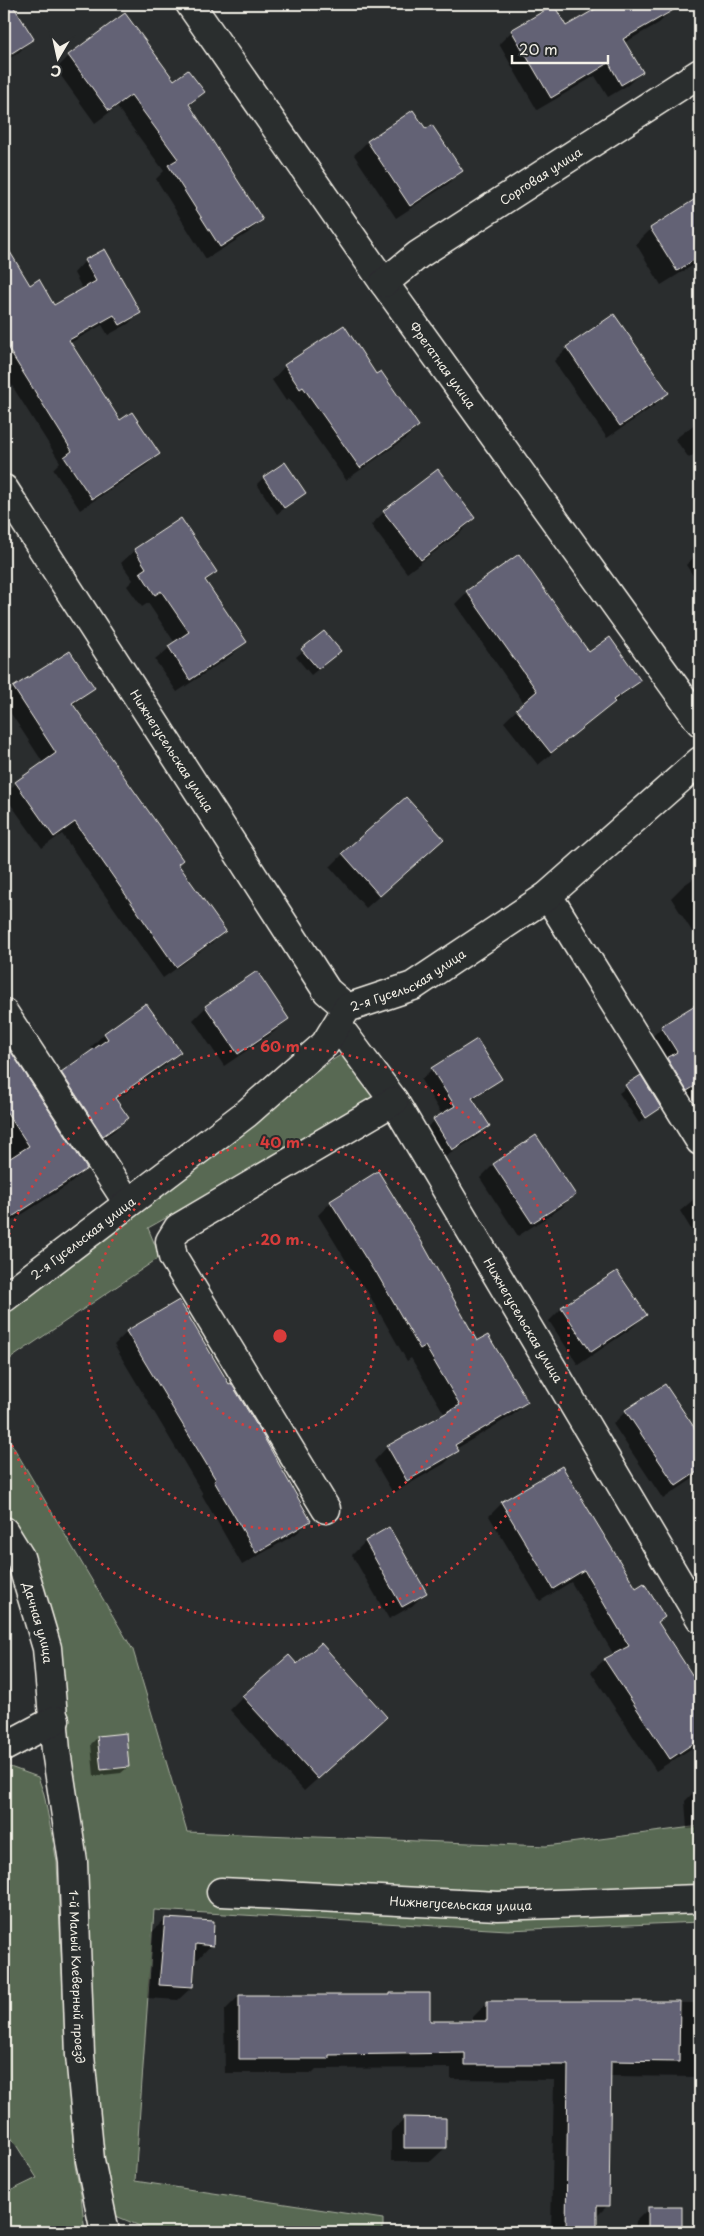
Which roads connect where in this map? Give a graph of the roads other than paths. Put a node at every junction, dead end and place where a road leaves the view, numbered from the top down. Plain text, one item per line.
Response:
1 (190, 4) edge
2 (700, 73) edge
3 (384, 282) junction
4 (4, 489) edge
5 (700, 722) edge
6 (700, 761) edge
7 (546, 897) junction
8 (4, 1013) edge
9 (342, 1018) junction
10 (394, 1101) junction
11 (700, 1141) edge
12 (128, 1203) junction
13 (4, 1298) edge
14 (326, 1509) dead end
15 (4, 1530) edge
16 (700, 1618) edge
17 (54, 1720) junction
18 (4, 1747) edge
19 (221, 1892) dead end
20 (700, 1899) edge
21 (108, 2232) edge

1 - 3 street, Фрегатная улица
2 - 3 street, Сорговая улица
3 - 5 street, Фрегатная улица
4 - 9 street, Нижнегусельская улица
6 - 7 street, 2-я Гусельская улица
7 - 9 street, 2-я Гусельская улица
7 - 11 street
8 - 12 street
9 - 10 street, Нижнегусельская улица
9 - 12 street, 2-я Гусельская улица
10 - 14 street
10 - 16 street, Нижнегусельская улица
12 - 13 street, 2-я Гусельская улица
15 - 17 street, Дачная улица
17 - 18 street
17 - 21 street, 1-й Малый Клеверный проезд
19 - 20 street, Нижнегусельская улица

